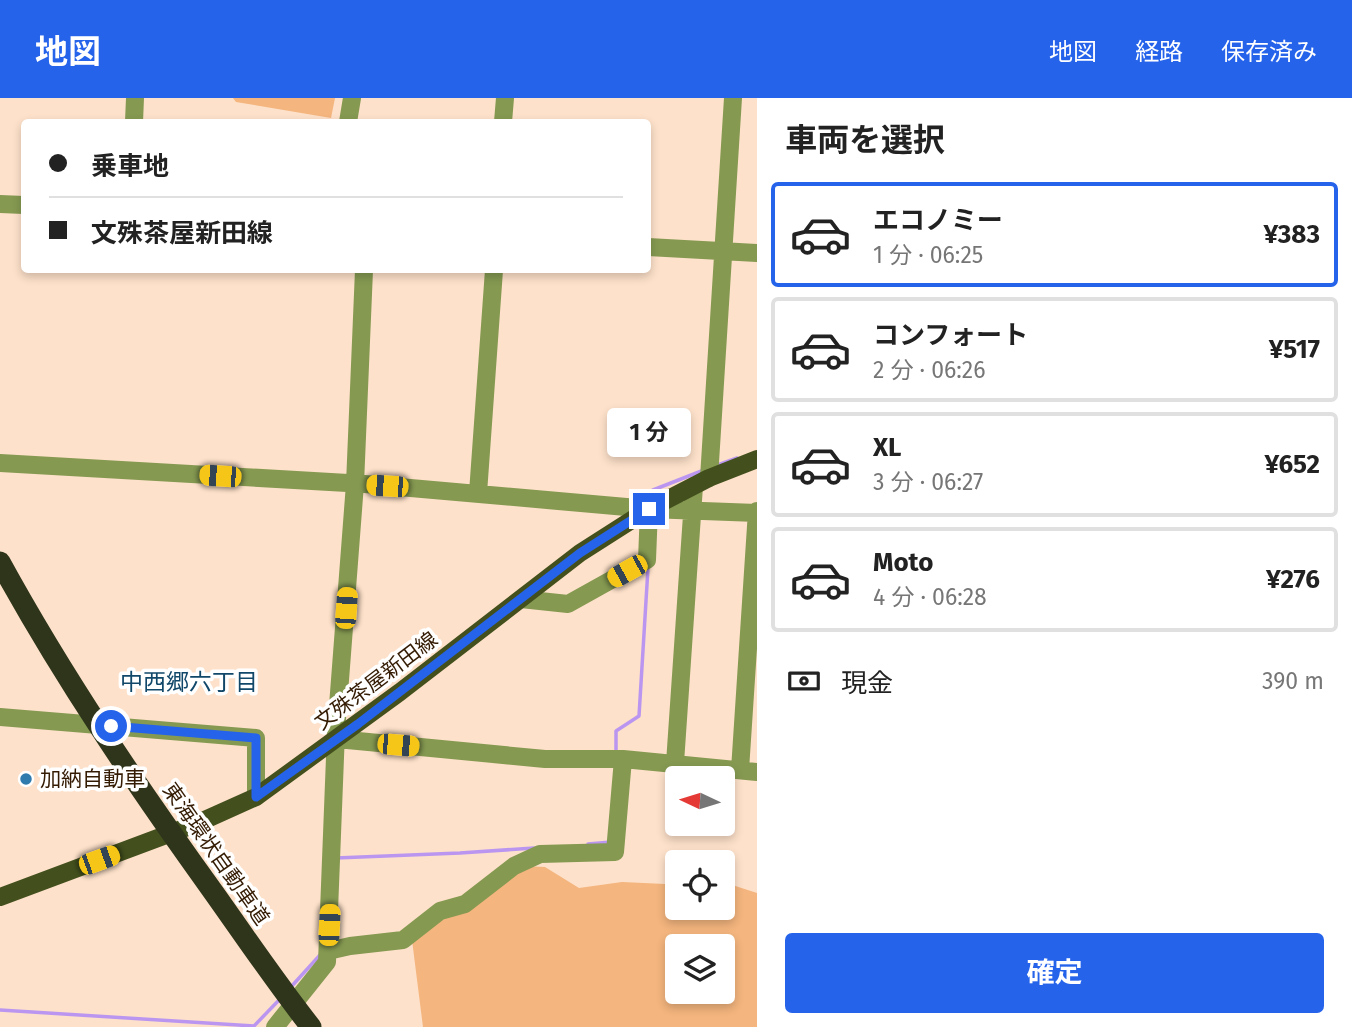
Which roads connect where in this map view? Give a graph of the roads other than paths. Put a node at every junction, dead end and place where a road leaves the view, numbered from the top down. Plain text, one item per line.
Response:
1 (135, 98) edge
2 (352, 98) edge
3 (505, 98) edge
4 (733, 98) edge
5 (134, 119) edge
6 (348, 119) edge
7 (503, 119) edge
8 (0, 204) edge
9 (21, 205) edge
10 (651, 247) edge
11 (722, 251) junction
12 (757, 254) edge
13 (364, 273) edge
14 (494, 273) edge
15 (757, 459) edge
16 (0, 463) edge
17 (702, 482) junction
18 (355, 484) junction
19 (478, 493) junction
20 (649, 509) junction
21 (694, 510) junction
22 (757, 512) edge
23 (0, 562) edge
24 (521, 599) junction
25 (0, 717) edge
26 (337, 739) junction
27 (623, 759) junction
28 (675, 763) junction
29 (749, 771) edge
30 (256, 797) junction
31 (0, 897) edge
32 (328, 951) junction
33 (308, 1024) edge
34 (275, 1027) edge

1 - 5 street
2 - 6 street
3 - 7 street
4 - 11 street
8 - 9 street
10 - 11 street
11 - 12 street
11 - 17 street
13 - 18 street
14 - 19 street
15 - 17 main road, 文殊茶屋新田線
16 - 18 street
17 - 20 main road, 文殊茶屋新田線
17 - 21 street
18 - 19 street
18 - 26 street
19 - 20 street
20 - 21 street
20 - 24 main road, 文殊茶屋新田線
20 - 24 street
21 - 22 street
21 - 28 street
22 - 29 street
23 - 33 highway, 東海環状自動車道
24 - 26 main road, 文殊茶屋新田線
25 - 30 street
26 - 27 street
26 - 30 main road, 文殊茶屋新田線
26 - 32 street
27 - 28 street
27 - 32 street
28 - 29 street
30 - 31 main road, 文殊茶屋新田線
32 - 34 street

